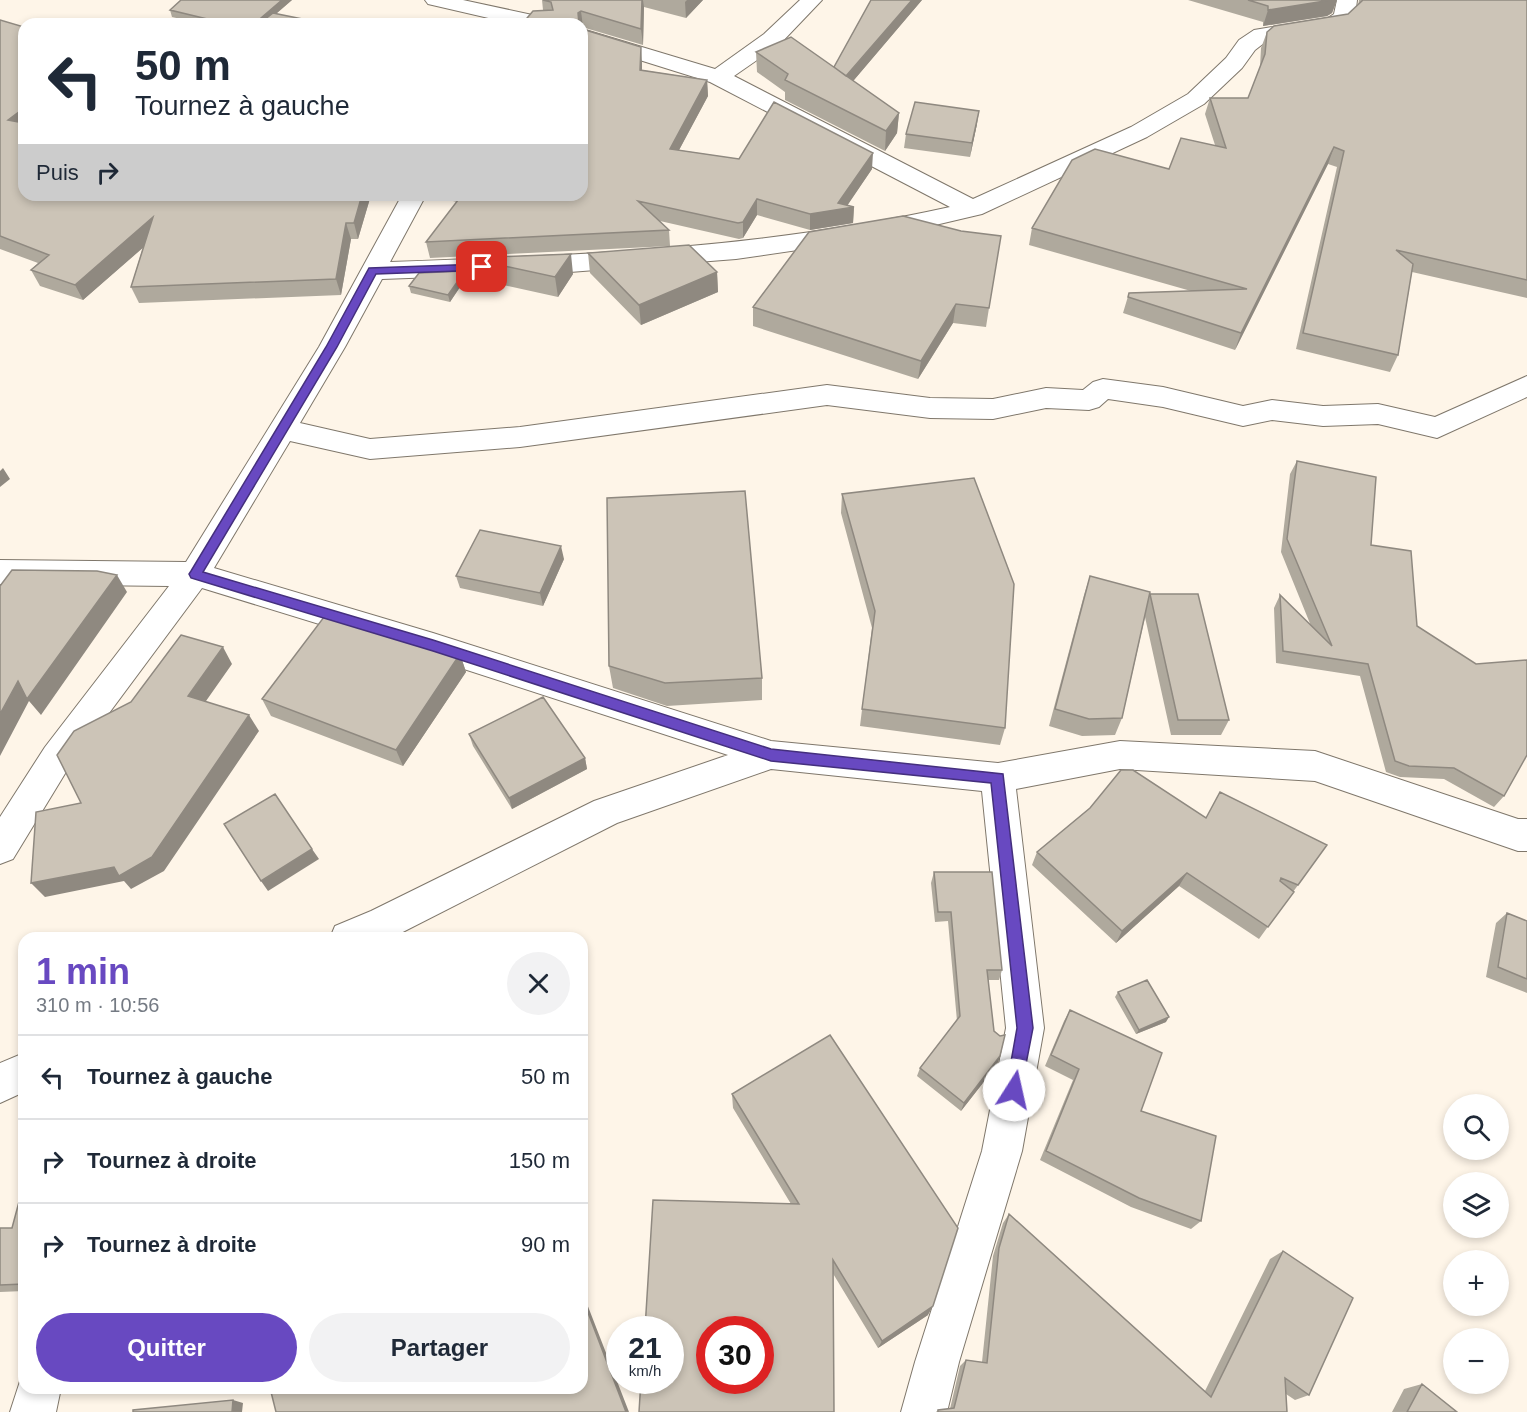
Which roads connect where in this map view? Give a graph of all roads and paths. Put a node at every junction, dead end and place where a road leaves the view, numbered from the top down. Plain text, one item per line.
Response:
1 (435, 0) edge
2 (812, 0) edge
3 (1347, 0) edge
4 (518, 14) edge
5 (588, 36) edge
6 (718, 77) junction
7 (411, 201) edge
8 (973, 209) junction
9 (373, 271) junction
10 (1527, 386) edge
11 (283, 429) junction
12 (0, 572) edge
13 (195, 574) junction
14 (771, 755) junction
15 (998, 778) junction
16 (1527, 835) edge
17 (0, 848) edge
18 (362, 932) edge
19 (18, 1075) edge
20 (0, 1083) edge
21 (38, 1394) edge
22 (33, 1412) edge
23 (924, 1412) edge

1 - 4 street
2 - 6 street
3 - 8 street
5 - 6 street
6 - 8 street
7 - 9 street
8 - 9 street
9 - 11 street
10 - 11 street
11 - 13 street
12 - 13 street
13 - 14 street
13 - 17 street
14 - 15 street
14 - 18 street
15 - 16 street
15 - 23 street
19 - 20 street
21 - 22 street

